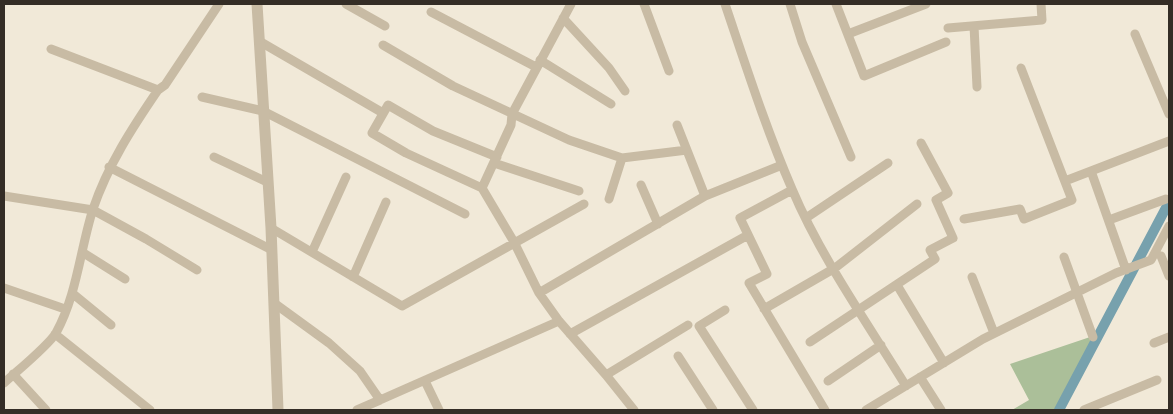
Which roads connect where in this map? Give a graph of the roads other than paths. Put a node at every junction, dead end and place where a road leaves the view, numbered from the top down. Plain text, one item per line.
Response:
1 (219, 4) edge
2 (257, 4) edge
3 (346, 4) edge
4 (571, 4) edge
5 (644, 4) edge
6 (726, 4) edge
7 (790, 4) edge
8 (836, 4) edge
9 (926, 4) edge
10 (1041, 4) edge
11 (431, 12) dead end
12 (563, 18) junction
13 (384, 26) dead end
14 (974, 26) junction
15 (948, 28) dead end
16 (848, 34) junction
17 (1135, 34) dead end
18 (259, 41) junction
19 (946, 42) dead end
20 (383, 45) dead end
21 (51, 49) dead end
22 (538, 64) junction
23 (1021, 68) dead end
24 (669, 70) dead end
25 (977, 87) dead end
26 (158, 90) junction
27 (625, 91) dead end
28 (202, 97) dead end
29 (610, 104) dead end
30 (263, 111) junction
31 (384, 113) junction
32 (512, 114) junction
33 (1169, 114) edge
34 (677, 125) dead end
35 (1169, 141) edge
36 (921, 143) dead end
37 (687, 150) junction
38 (214, 157) dead end
39 (851, 157) dead end
40 (622, 158) junction
41 (495, 160) junction
42 (888, 163) dead end
43 (782, 165) junction
44 (109, 166) junction
45 (1090, 171) junction
46 (346, 177) dead end
47 (1065, 181) junction
48 (267, 182) junction
49 (641, 185) dead end
50 (482, 188) junction
51 (792, 190) junction
52 (579, 191) dead end
53 (4, 196) edge
54 (705, 196) junction
55 (609, 199) dead end
56 (1166, 199) dead end
57 (386, 202) dead end
58 (584, 204) dead end
59 (917, 204) dead end
60 (93, 210) junction
61 (465, 214) dead end
62 (806, 218) junction
63 (964, 219) dead end
64 (1109, 220) junction
65 (658, 224) junction
66 (1169, 226) edge
67 (271, 228) junction
68 (748, 235) junction
69 (514, 242) junction
70 (272, 250) junction
71 (82, 252) junction
72 (312, 252) junction
73 (1165, 254) edge
74 (1064, 257) dead end
75 (1150, 260) junction
76 (835, 268) junction
77 (197, 270) dead end
78 (1126, 270) junction
79 (1169, 276) edge
80 (353, 277) junction
81 (972, 277) dead end
82 (124, 280) dead end
83 (896, 285) junction
84 (4, 288) edge
85 (72, 293) junction
86 (539, 293) junction
87 (1077, 293) junction
88 (274, 302) junction
89 (859, 309) junction
90 (65, 310) junction
91 (725, 310) dead end
92 (764, 310) junction
93 (559, 321) junction
94 (111, 325) dead end
95 (688, 325) dead end
96 (994, 333) junction
97 (55, 334) junction
98 (570, 334) junction
99 (1092, 337) dead end
100 (1169, 337) edge
101 (810, 342) dead end
102 (1154, 343) dead end
103 (881, 344) junction
104 (678, 356) dead end
105 (944, 362) junction
106 (13, 374) junction
107 (606, 375) junction
108 (920, 377) junction
109 (1157, 380) dead end
110 (426, 381) junction
111 (828, 381) dead end
112 (4, 383) edge
113 (906, 386) junction
114 (380, 400) junction
115 (631, 407) edge
116 (276, 409) edge
117 (46, 410) edge
118 (150, 410) edge
119 (357, 410) edge
120 (439, 410) edge
121 (621, 410) edge
122 (713, 410) edge
123 (753, 410) edge
124 (825, 410) edge
125 (866, 410) edge
126 (941, 410) edge
127 (1084, 410) edge

1 - 26 street
2 - 18 street
3 - 13 street
4 - 12 street
5 - 24 street
6 - 43 street
7 - 39 street
8 - 16 street
9 - 16 street
10 - 14 street
11 - 22 street
12 - 22 street
12 - 27 street
14 - 15 street
14 - 25 street
16 - 19 street
17 - 33 street
18 - 30 street
18 - 31 street
20 - 32 street
21 - 26 street
22 - 29 street
22 - 32 street
23 - 47 street
26 - 44 street
28 - 30 street
30 - 48 street
30 - 61 street
31 - 41 street
31 - 50 street
32 - 40 street
32 - 41 street
34 - 37 street
35 - 45 street
36 - 83 street
37 - 40 street
37 - 54 street
38 - 48 street
40 - 55 street
41 - 50 street
41 - 52 street
42 - 62 street
43 - 51 street
43 - 54 street
44 - 60 street
44 - 70 street
45 - 47 street
45 - 64 street
46 - 72 street
47 - 63 street
48 - 67 street
49 - 65 street
50 - 69 street
51 - 62 street
51 - 68 street
53 - 60 street
54 - 65 street
56 - 64 street
57 - 80 street
58 - 69 street
59 - 76 street
60 - 71 street
60 - 77 street
62 - 76 street
64 - 78 street
65 - 86 street
66 - 75 street
67 - 70 street
67 - 72 street
68 - 92 street
68 - 98 street
69 - 80 street
69 - 86 street
70 - 88 street
71 - 82 street
71 - 85 street
72 - 80 street
73 - 75 street
73 - 79 street
74 - 87 street
75 - 78 street
76 - 89 street
76 - 92 street
78 - 87 street
81 - 96 street
83 - 89 street
83 - 105 street
84 - 90 street
85 - 90 street
85 - 94 street
86 - 93 street
87 - 96 street
87 - 99 street
88 - 114 street
88 - 116 street
89 - 101 street
89 - 103 street
90 - 97 street
91 - 123 street
92 - 124 street
93 - 98 street
93 - 110 street
95 - 107 street
96 - 105 street
97 - 106 street
97 - 118 street
98 - 107 street
100 - 102 street
103 - 111 street
103 - 113 street
104 - 122 street
105 - 108 street
106 - 112 street
106 - 117 street
107 - 115 street
108 - 113 street
108 - 126 street
109 - 127 street
110 - 114 street
110 - 120 street
113 - 125 street
114 - 119 street
115 - 121 street

